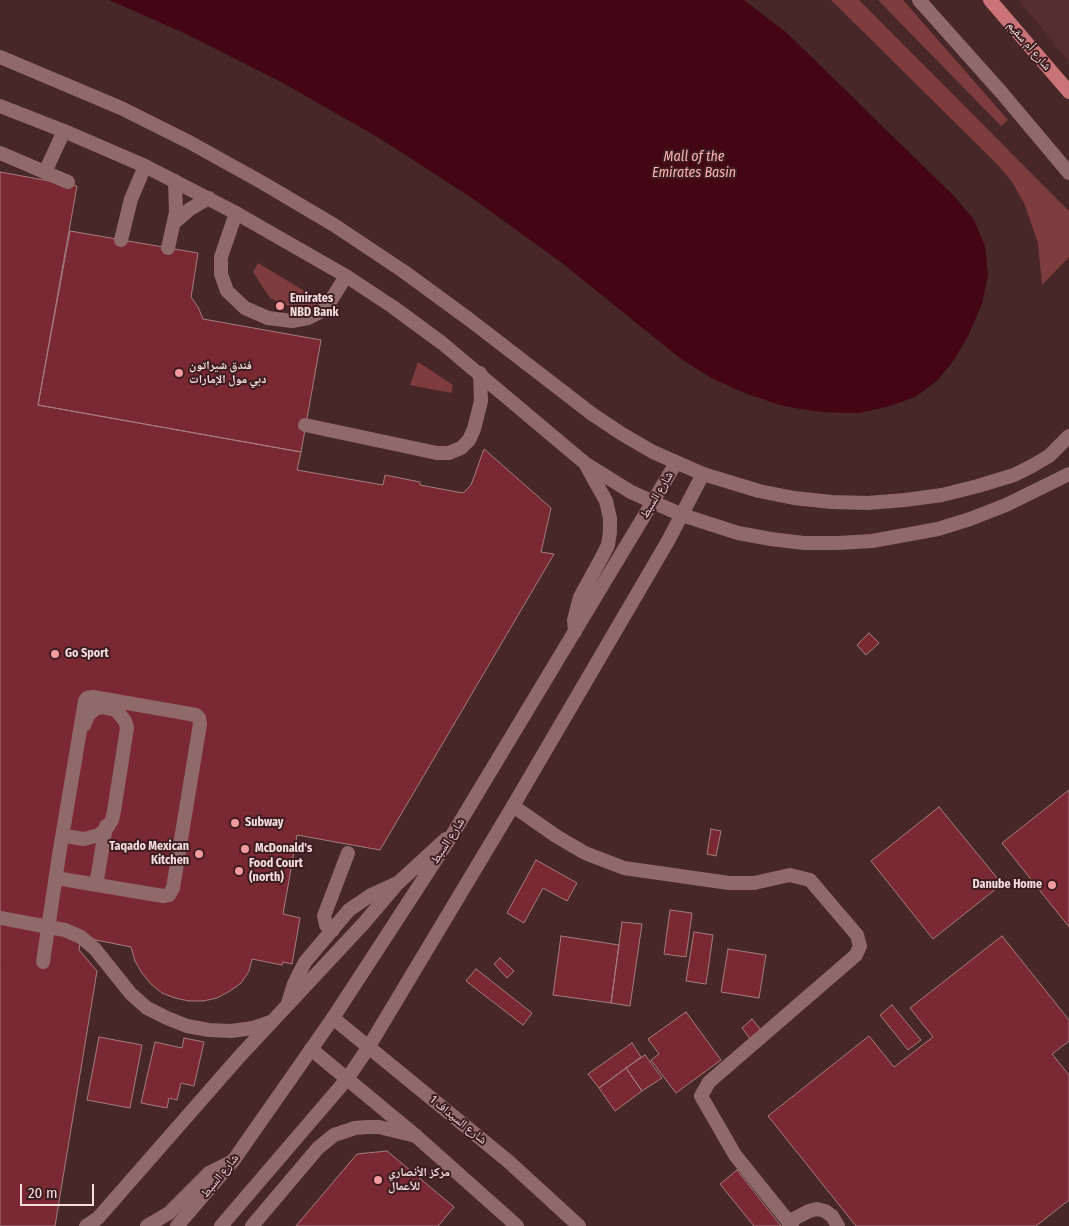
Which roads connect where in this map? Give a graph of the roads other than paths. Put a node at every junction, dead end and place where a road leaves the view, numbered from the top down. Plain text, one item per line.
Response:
1 (919, 0) edge
2 (990, 0) edge
3 (0, 57) edge
4 (1069, 92) edge
5 (0, 106) edge
6 (64, 131) junction
7 (0, 153) edge
8 (145, 166) junction
9 (45, 172) junction
10 (1069, 173) edge
11 (175, 181) junction
12 (68, 182) dead end
13 (208, 198) junction
14 (236, 213) junction
15 (175, 222) junction
16 (121, 240) dead end
17 (168, 248) dead end
18 (346, 276) junction
19 (480, 373) junction
20 (305, 425) dead end
21 (1069, 436) edge
22 (676, 463) junction
23 (586, 464) junction
24 (703, 474) junction
25 (1069, 474) edge
26 (652, 502) junction
27 (682, 515) junction
28 (575, 632) junction
29 (127, 702) junction
30 (124, 719) junction
31 (513, 806) junction
32 (105, 830) junction
33 (454, 832) junction
34 (65, 836) junction
35 (348, 853) dead end
36 (57, 878) junction
37 (398, 883) junction
38 (96, 885) junction
39 (0, 918) edge
40 (50, 927) junction
41 (333, 930) junction
42 (287, 1007) junction
43 (332, 1018) junction
44 (274, 1020) junction
45 (368, 1048) junction
46 (311, 1049) junction
47 (347, 1079) junction
48 (416, 1136) junction
49 (233, 1161) junction
50 (790, 1224) edge
51 (254, 1225) edge
52 (86, 1226) edge
53 (147, 1226) edge
54 (177, 1226) edge
55 (221, 1226) edge
56 (517, 1226) edge
57 (579, 1226) edge
58 (838, 1226) edge

1 - 10 street
2 - 4 main road, شارع أم سقيم
3 - 22 street
5 - 6 street
6 - 8 street
6 - 9 street
7 - 9 street
8 - 11 street
8 - 16 street
9 - 12 street
11 - 13 street
11 - 15 street
13 - 14 street
13 - 15 street
14 - 18 street
14 - 18 street
15 - 17 street
18 - 19 street
19 - 20 street
19 - 23 street
21 - 24 street, شارع السبط
22 - 24 street, شارع السبط
22 - 26 street, شارع السبط
23 - 26 street
23 - 28 street
24 - 27 street
25 - 27 street
26 - 27 street
26 - 28 street, شارع السبط
27 - 31 street
28 - 33 street, شارع السبط
29 - 30 street
29 - 36 street
29 - 38 street
30 - 32 street
30 - 34 street
31 - 45 street
31 - 50 street
32 - 34 street
32 - 38 street
33 - 37 street
33 - 43 street, شارع السبط
34 - 36 street
35 - 41 street
36 - 38 street
36 - 40 street
37 - 41 street
37 - 42 street
39 - 40 street
40 - 44 street
41 - 42 street
42 - 44 street
43 - 45 street, شارع السيداف 1
43 - 46 street, شارع السبط
44 - 52 street
45 - 47 street
45 - 57 street, شارع السيداف 1
46 - 47 street
46 - 49 street, شارع السبط
47 - 48 street
47 - 55 street
48 - 51 street
48 - 56 street
49 - 53 street
49 - 54 street, شارع السبط
50 - 58 street

